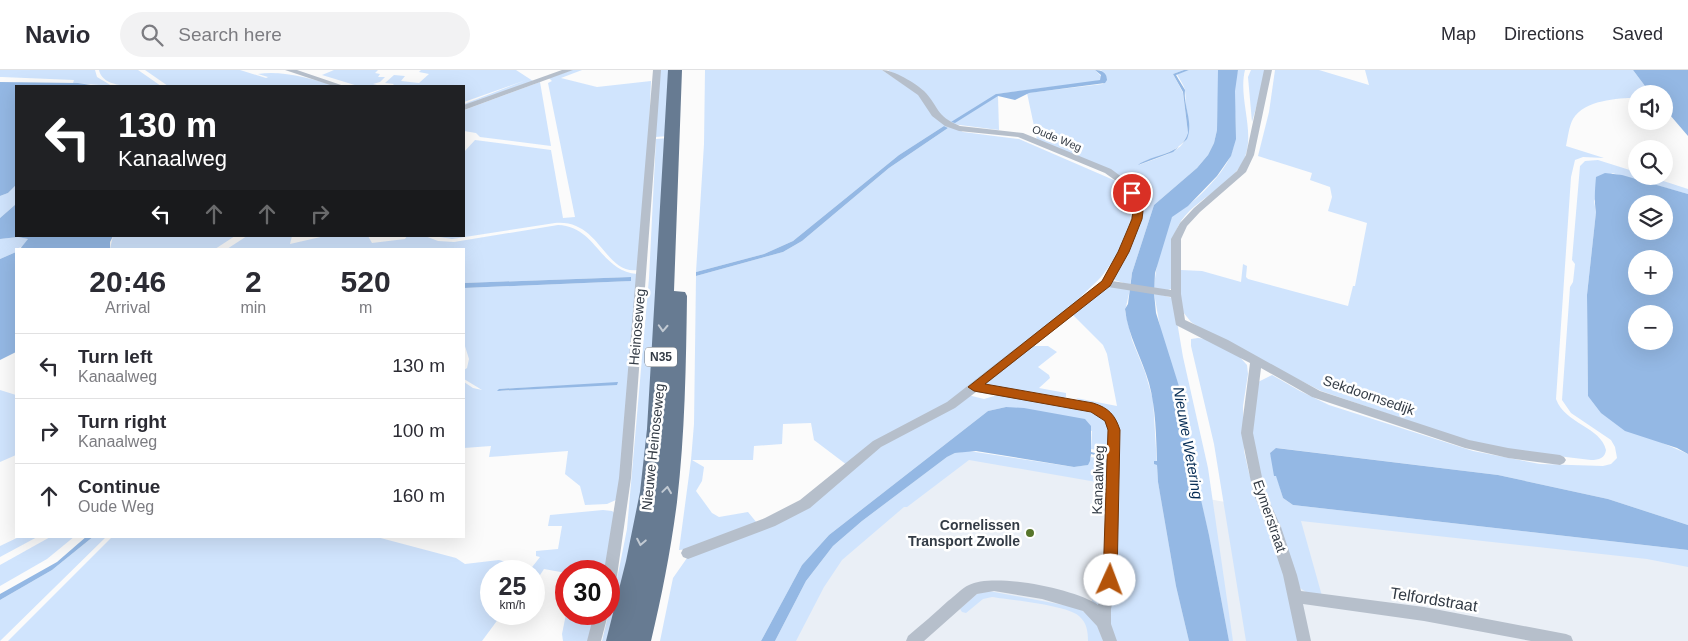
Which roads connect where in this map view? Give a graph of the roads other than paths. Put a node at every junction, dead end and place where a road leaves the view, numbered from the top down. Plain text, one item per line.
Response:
1 (289, 70) edge
2 (570, 70) edge
3 (657, 70) edge
4 (675, 70) edge
5 (686, 70) edge
6 (886, 70) edge
7 (1268, 70) edge
8 (337, 85) edge
9 (465, 108) edge
10 (1111, 284) junction
11 (1171, 293) junction
12 (1256, 361) junction
13 (974, 387) junction
14 (1560, 460) dead end
15 (688, 553) dead end
16 (613, 560) edge
17 (1295, 597) junction
18 (1104, 624) junction
19 (598, 625) edge
20 (594, 641) edge
21 (619, 641) edge
22 (638, 641) edge
23 (913, 641) edge
24 (1110, 641) edge
25 (1304, 641) edge
26 (1566, 641) edge

1 - 8 street
2 - 9 street
3 - 16 street, Heinoseweg
4 -> 21 highway, Nieuwe Heinoseweg / N35
22 -> 5 highway, Nieuwe Heinoseweg / N35
6 - 10 street, Oude Weg
7 - 11 street
10 - 11 street
10 - 13 street
11 - 12 street, Sekdoornsedijk
12 - 14 street, Sekdoornsedijk
12 - 17 street, Eymerstraat
13 - 15 street
13 - 18 street, Kanaalweg
17 - 25 street, Eymerstraat
17 - 26 street, Telfordstraat
18 - 23 street
18 - 24 street
19 - 20 street

